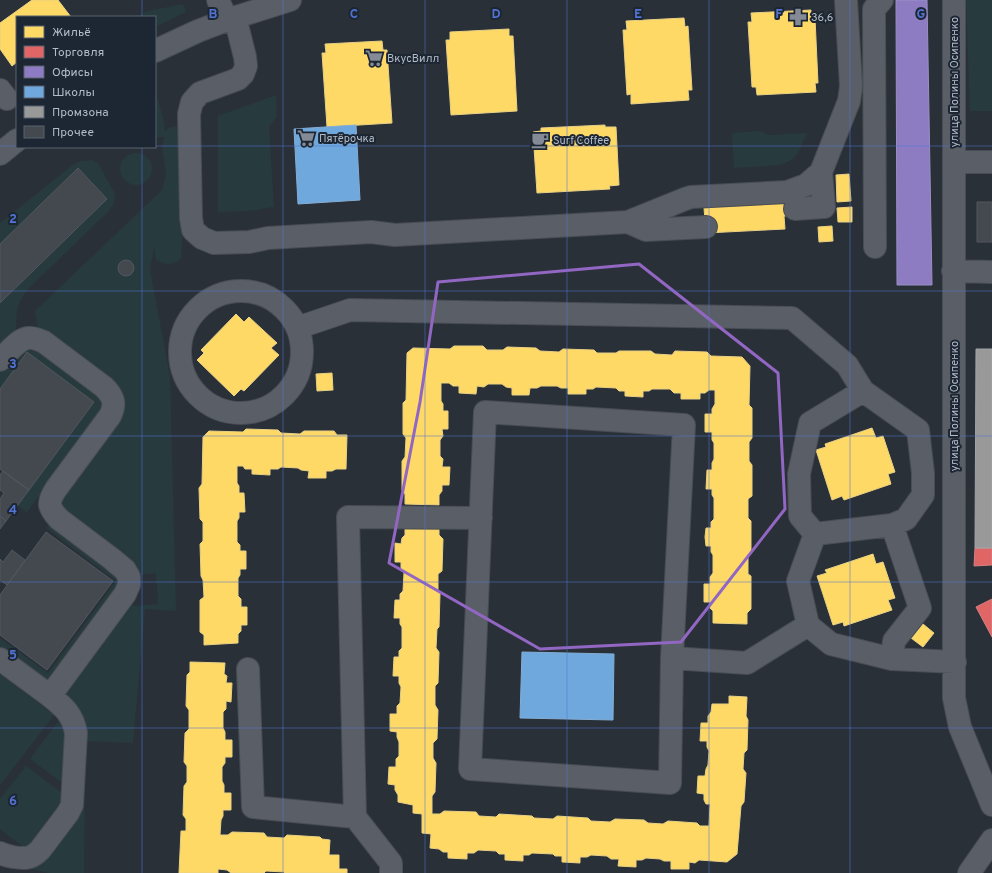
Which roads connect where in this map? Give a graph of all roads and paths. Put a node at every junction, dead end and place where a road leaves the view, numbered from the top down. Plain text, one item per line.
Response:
1 (218, 0) edge
2 (290, 0) edge
3 (846, 0) edge
4 (882, 0) edge
5 (954, 0) edge
6 (231, 18) junction
7 (156, 51) edge
8 (16, 141) edge
9 (0, 154) edge
10 (954, 162) junction
11 (992, 162) edge
12 (822, 172) junction
13 (795, 209) dead end
14 (628, 222) junction
15 (706, 227) dead end
16 (875, 247) dead end
17 (953, 270) junction
18 (992, 272) edge
19 (297, 328) junction
20 (0, 360) edge
21 (863, 392) junction
22 (481, 518) junction
23 (892, 525) junction
24 (815, 534) junction
25 (808, 625) junction
26 (672, 658) junction
27 (0, 659) edge
28 (892, 659) junction
29 (954, 662) junction
30 (248, 669) dead end
31 (50, 696) junction
32 (992, 805) edge
33 (356, 817) junction
34 (992, 840) edge
35 (0, 853) edge
36 (391, 873) edge
37 (969, 873) edge

1 - 6 street
2 - 6 street
3 - 12 street
4 - 16 street
5 - 10 street, улица Полины Осипенко
6 - 7 street
6 - 14 street
8 - 9 street
10 - 11 street
10 - 17 street, улица Полины Осипенко
12 - 13 street
12 - 14 street
14 - 15 street
17 - 18 street
17 - 29 street, улица Полины Осипенко
19 - 19 street
19 - 21 street
20 - 31 street
21 - 23 street
21 - 24 street
22 - 26 street
22 - 26 street
22 - 33 street
23 - 24 street
23 - 28 street
24 - 25 street
25 - 26 street
25 - 28 street
27 - 31 street
28 - 29 street
29 - 32 street, улица Полины Осипенко
30 - 33 street
31 - 35 street
33 - 36 street
34 - 37 street

